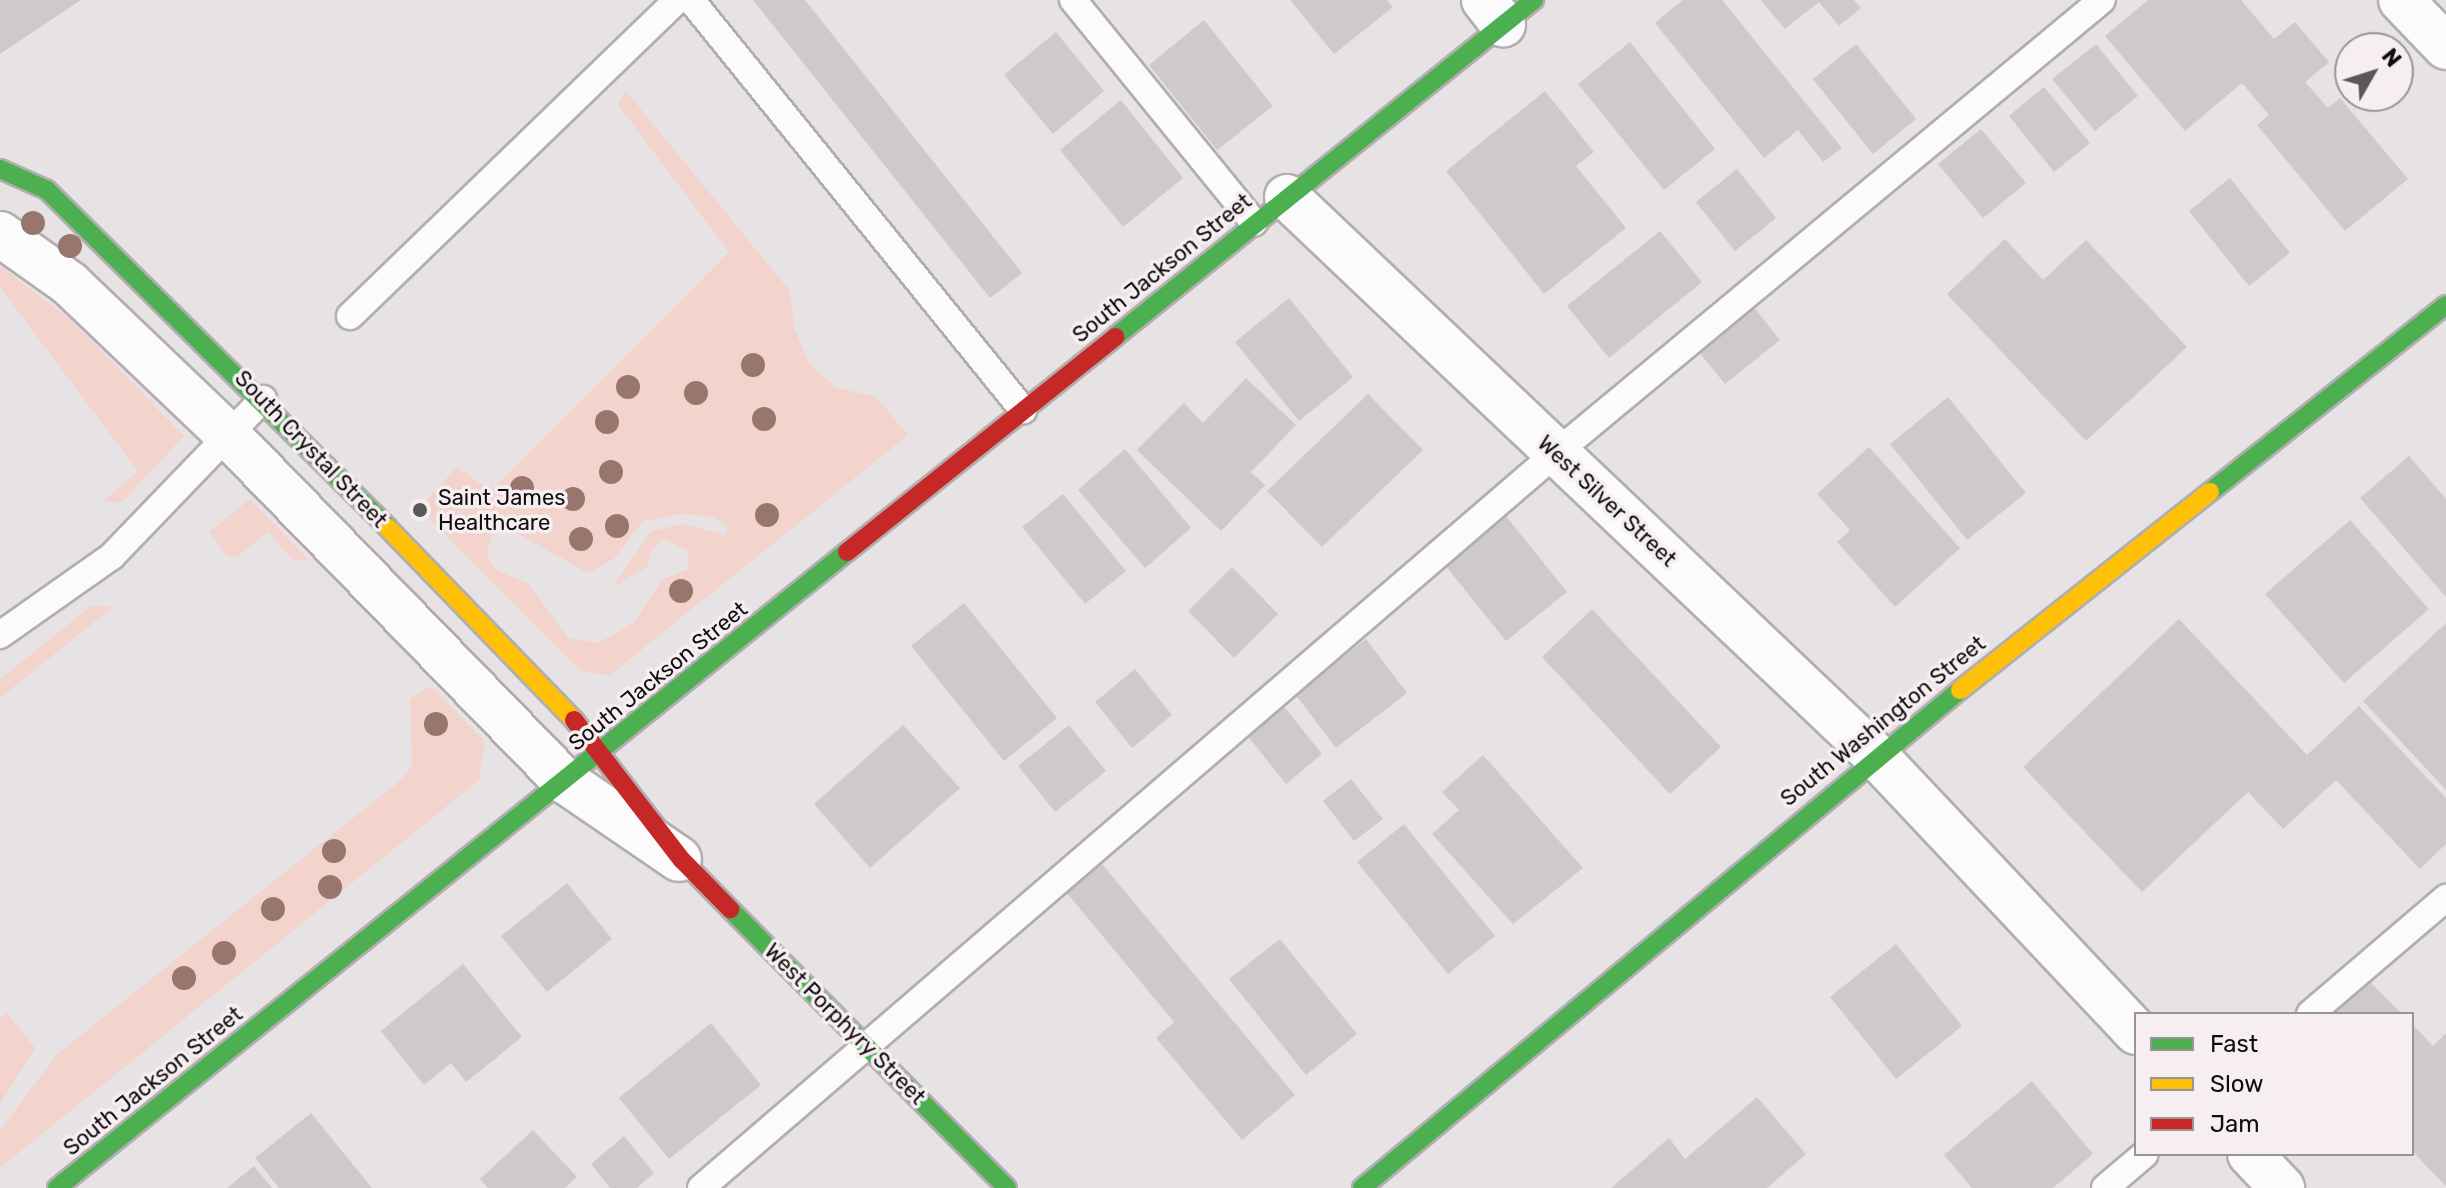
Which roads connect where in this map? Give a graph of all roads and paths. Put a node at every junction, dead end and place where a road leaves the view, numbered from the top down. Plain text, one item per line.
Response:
1 (677, 0) edge
2 (691, 0) edge
3 (1073, 0) edge
4 (2102, 0) edge
5 (2401, 0) edge
6 (1507, 8) edge
7 (2446, 47) edge
8 (0, 169) edge
9 (1270, 210) junction
10 (0, 234) edge
11 (2446, 305) edge
12 (350, 316) dead end
13 (263, 399) junction
14 (1023, 410) junction
15 (229, 436) junction
16 (1556, 453) junction
17 (0, 635) edge
18 (605, 751) junction
19 (1876, 756) junction
20 (565, 781) junction
21 (682, 860) junction
22 (2446, 898) edge
23 (2312, 1012) edge
24 (2134, 1030) edge
25 (866, 1046) junction
26 (2143, 1156) edge
27 (2252, 1156) edge
28 (57, 1188) edge
29 (701, 1188) edge
30 (1007, 1188) edge
31 (1362, 1188) edge
32 (2105, 1188) edge
33 (2282, 1188) edge

1 - 12 lane
2 - 14 lane
3 - 9 lane
4 - 16 lane
5 - 7 street
6 - 9 street
8 - 13 street, South Crystal Street
9 - 14 street, South Jackson Street
9 - 16 street, West Silver Street
10 - 15 street
11 - 19 street, South Washington Street
13 - 15 lane
13 - 18 street, South Crystal Street
14 - 18 street, South Jackson Street
15 - 17 lane
15 - 20 street
16 - 19 street, West Silver Street
16 - 25 lane
18 - 20 street, South Jackson Street
18 - 21 street, West Porphyry Street
19 - 24 street, West Silver Street
19 - 31 street, South Washington Street
20 - 21 street, West Porphyry Street
20 - 28 street, South Jackson Street
21 - 25 street, West Porphyry Street
22 - 23 lane
25 - 29 lane
25 - 30 street, West Porphyry Street
26 - 32 lane
27 - 33 street

